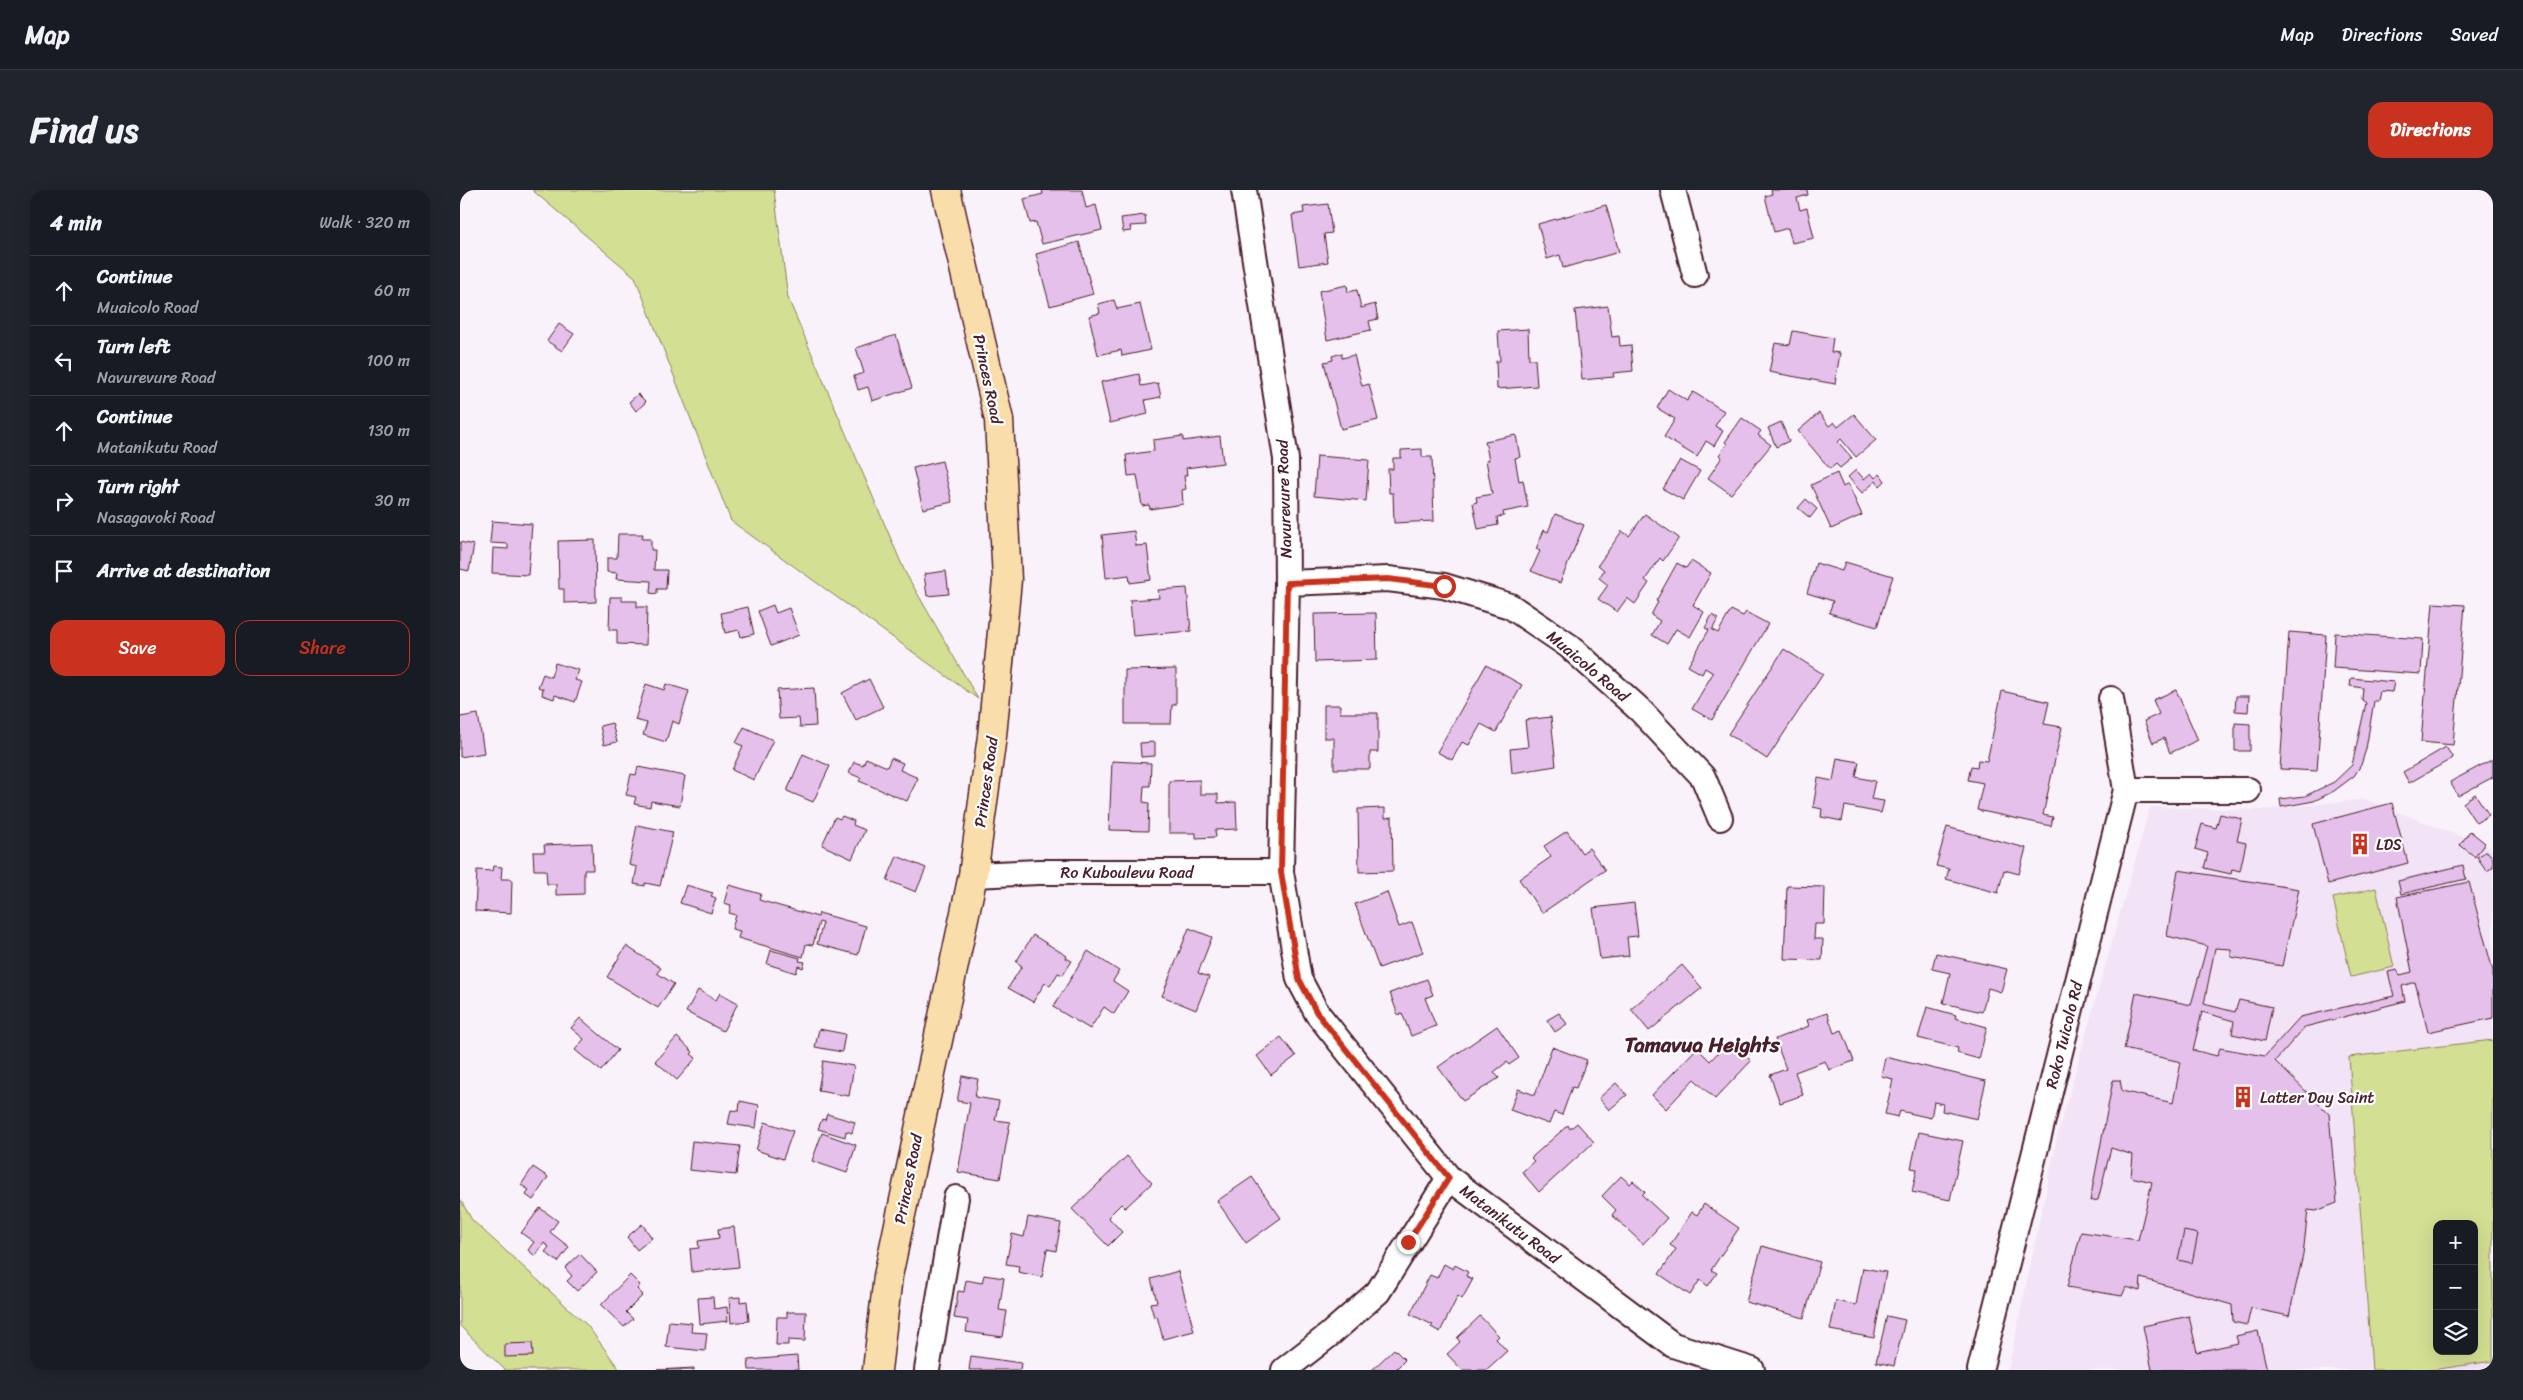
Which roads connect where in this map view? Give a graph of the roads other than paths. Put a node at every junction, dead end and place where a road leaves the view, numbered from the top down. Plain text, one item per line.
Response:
1 (946, 190) edge
2 (1244, 190) edge
3 (1673, 190) edge
4 (1695, 275) dead end
5 (1287, 583) junction
6 (2111, 699) dead end
7 (2126, 790) junction
8 (2248, 790) dead end
9 (1720, 818) dead end
10 (1281, 872) junction
11 (973, 875) junction
12 (1449, 1178) junction
13 (956, 1198) dead end
14 (877, 1370) edge
15 (927, 1370) edge
16 (1284, 1370) edge
17 (1752, 1370) edge
18 (1980, 1370) edge

1 - 11 main road, Princes Road
2 - 5 street, Navurevure Road
3 - 4 street
5 - 9 street, Muaicolo Road
5 - 10 street, Navurevure Road
6 - 7 street, Roko Tuicolo Rd
7 - 8 street
7 - 18 street, Roko Tuicolo Rd
10 - 11 street, Ro Kuboulevu Road
10 - 12 street, Matanikutu Road
11 - 14 main road, Princes Road
12 - 16 street
12 - 17 street, Matanikutu Road
13 - 15 street

